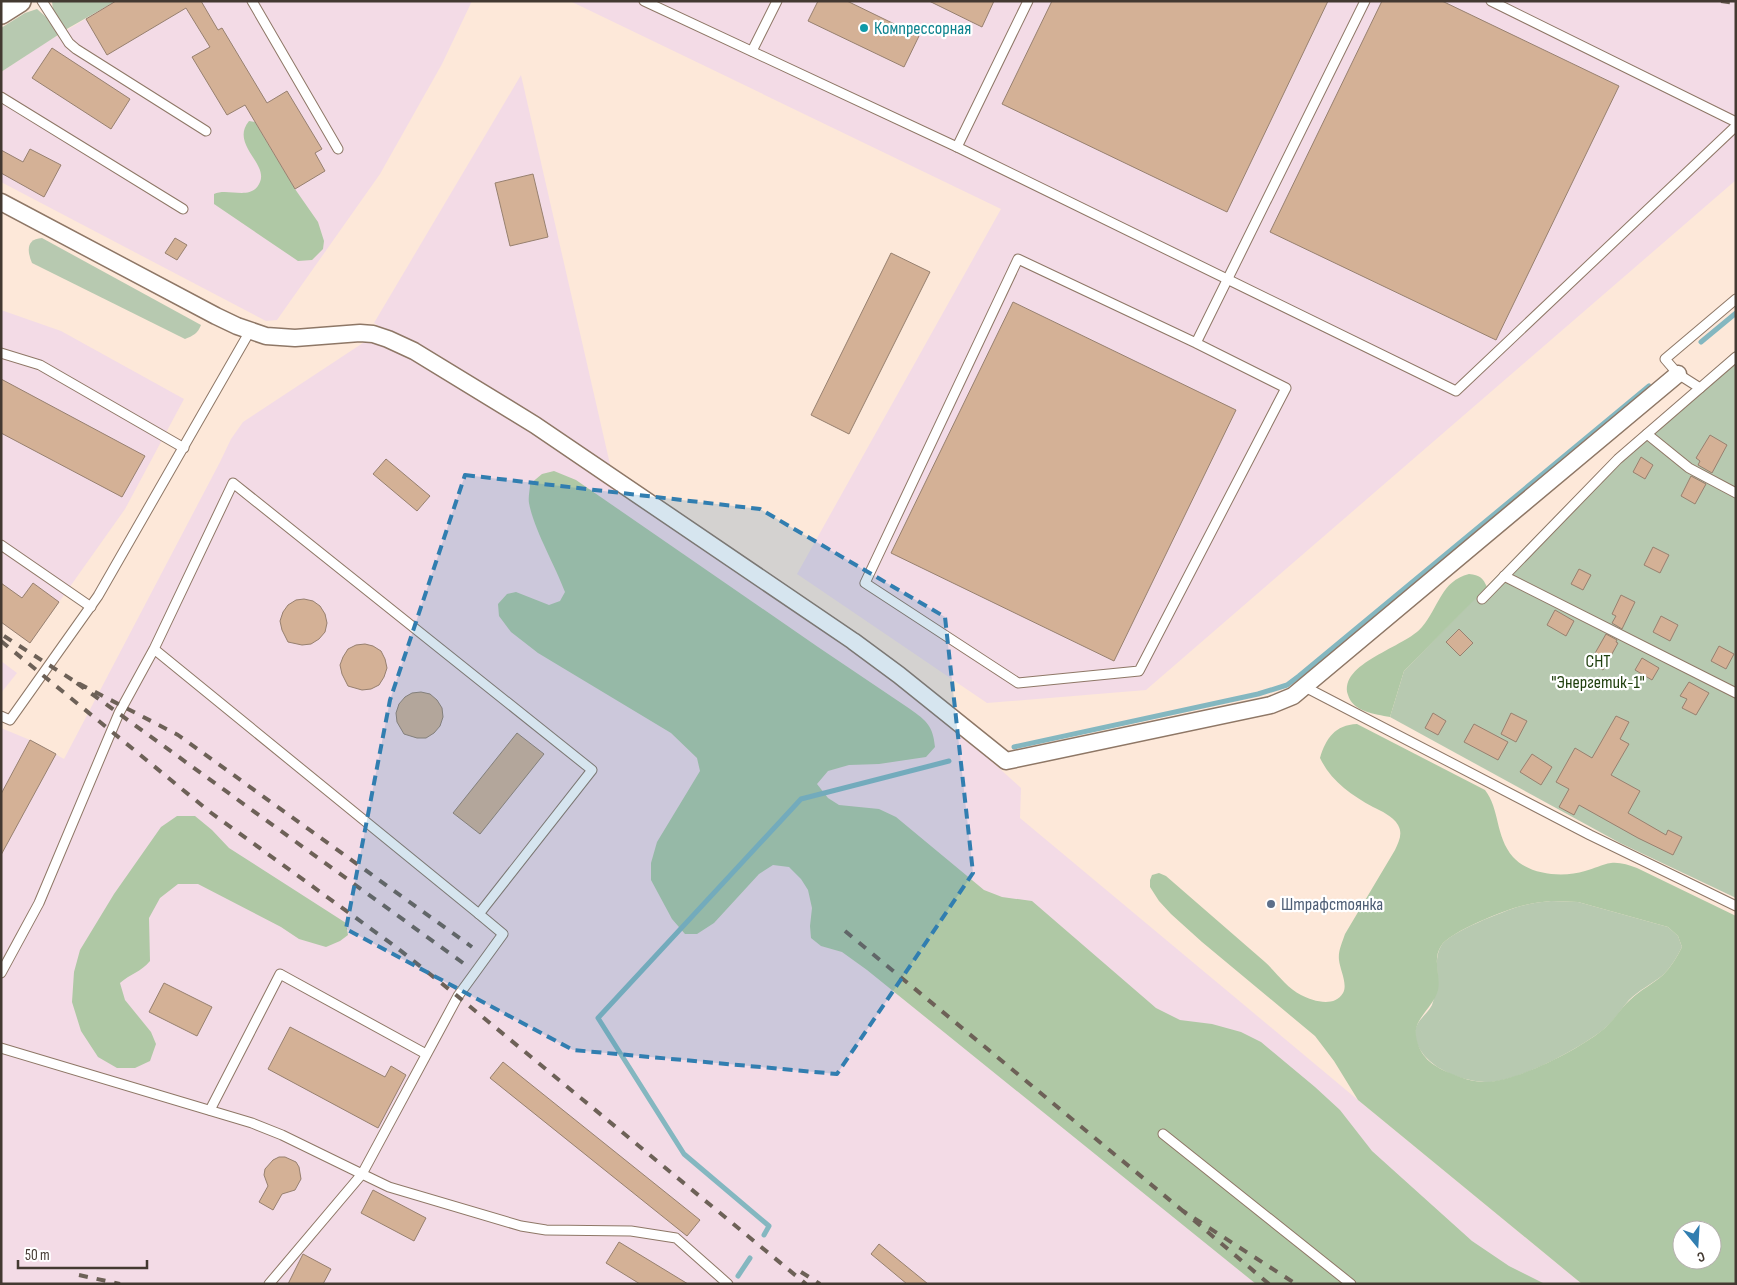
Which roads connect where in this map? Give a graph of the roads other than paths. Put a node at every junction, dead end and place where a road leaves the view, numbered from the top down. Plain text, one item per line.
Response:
1 (20, 1) edge
2 (42, 1) edge
3 (252, 1) edge
4 (644, 1) edge
5 (778, 1) edge
6 (1028, 1) edge
7 (1364, 1) edge
8 (1491, 1) edge
9 (1, 13) edge
10 (752, 50) junction
11 (1, 97) edge
12 (1736, 122) edge
13 (1736, 126) edge
14 (206, 131) dead end
15 (957, 147) junction
16 (338, 149) dead end
17 (1, 202) edge
18 (183, 209) dead end
19 (1228, 280) junction
20 (1736, 299) edge
21 (250, 331) junction
22 (1196, 343) junction
23 (1, 353) edge
24 (1736, 357) edge
25 (1678, 374) junction
26 (1700, 388) junction
27 (1647, 434) junction
28 (184, 448) junction
29 (1736, 493) edge
30 (1, 545) edge
31 (1504, 576) junction
32 (1482, 599) dead end
33 (91, 607) junction
34 (154, 650) junction
35 (1305, 687) junction
36 (1736, 693) edge
37 (1, 716) edge
38 (1736, 906) edge
39 (479, 914) junction
40 (1, 973) edge
41 (1, 1048) edge
42 (426, 1054) junction
43 (210, 1110) junction
44 (1163, 1134) dead end
45 (362, 1174) junction
46 (269, 1284) edge
47 (728, 1284) edge
48 (1351, 1284) edge

1 - 9 street
2 - 14 lane
3 - 16 lane
4 - 10 lane
5 - 10 lane
6 - 15 lane
7 - 19 lane
8 - 12 lane
10 - 15 lane
11 - 18 lane
13 - 19 lane
15 - 19 lane
17 - 21 street
19 - 22 lane
20 - 25 lane
21 - 28 lane
21 - 35 street
22 - 22 lane
23 - 28 lane
24 - 26 lane
25 - 26 lane
25 - 35 street
26 - 27 lane
27 - 29 lane
27 - 31 lane
28 - 33 lane
30 - 33 lane
31 - 32 lane
31 - 36 lane
33 - 37 lane
34 - 39 lane
34 - 39 lane
34 - 40 lane
35 - 38 lane
39 - 42 lane
41 - 43 lane
42 - 43 lane
42 - 45 lane
43 - 45 lane
44 - 48 lane
45 - 46 lane
45 - 47 lane

